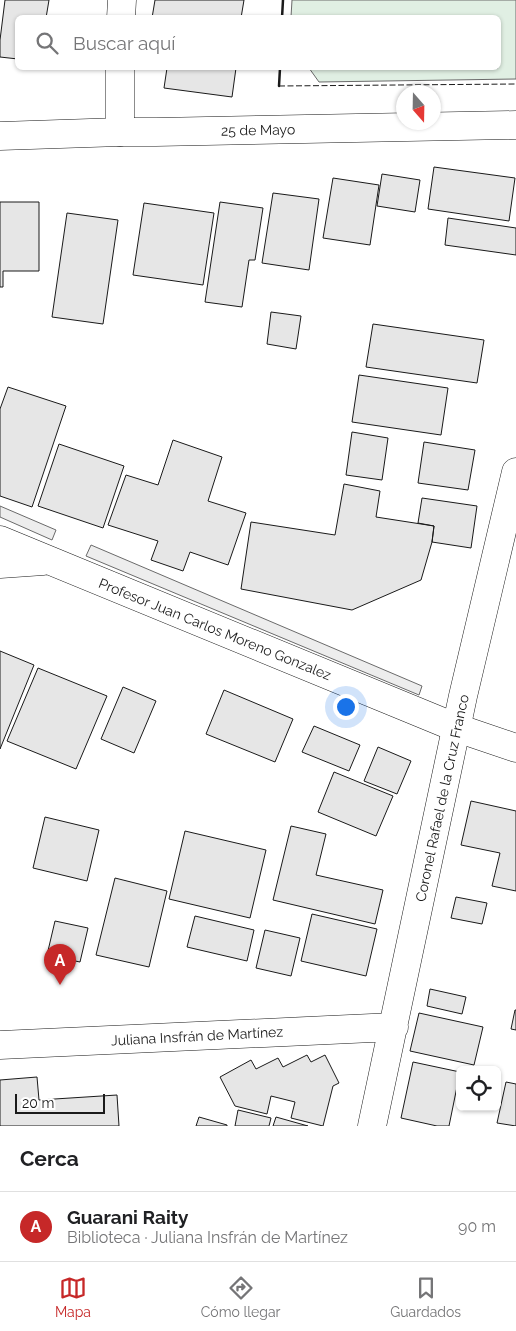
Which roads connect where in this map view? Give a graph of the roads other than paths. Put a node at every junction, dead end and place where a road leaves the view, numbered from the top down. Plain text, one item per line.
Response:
1 (122, 0) edge
2 (121, 15) edge
3 (120, 70) edge
4 (516, 124) edge
5 (120, 132) junction
6 (0, 136) edge
7 (516, 472) edge
8 (0, 540) edge
9 (47, 560) junction
10 (0, 564) edge
11 (457, 728) junction
12 (516, 748) edge
13 (394, 1027) junction
14 (0, 1045) edge
15 (372, 1126) edge

1 - 2 street
3 - 5 street
4 - 5 street, 25 de Mayo
5 - 6 street, 25 de Mayo
7 - 11 street, Coronel Rafael de la Cruz Franco
8 - 9 street, Profesor Juan Carlos Moreno Gonzalez
9 - 10 street
9 - 11 street, Profesor Juan Carlos Moreno Gonzalez
11 - 12 street, Profesor Juan Carlos Moreno Gonzalez
11 - 13 street, Coronel Rafael de la Cruz Franco
13 - 14 street, Juliana Insfrán de Martínez
13 - 15 street, Coronel Rafael de la Cruz Franco

